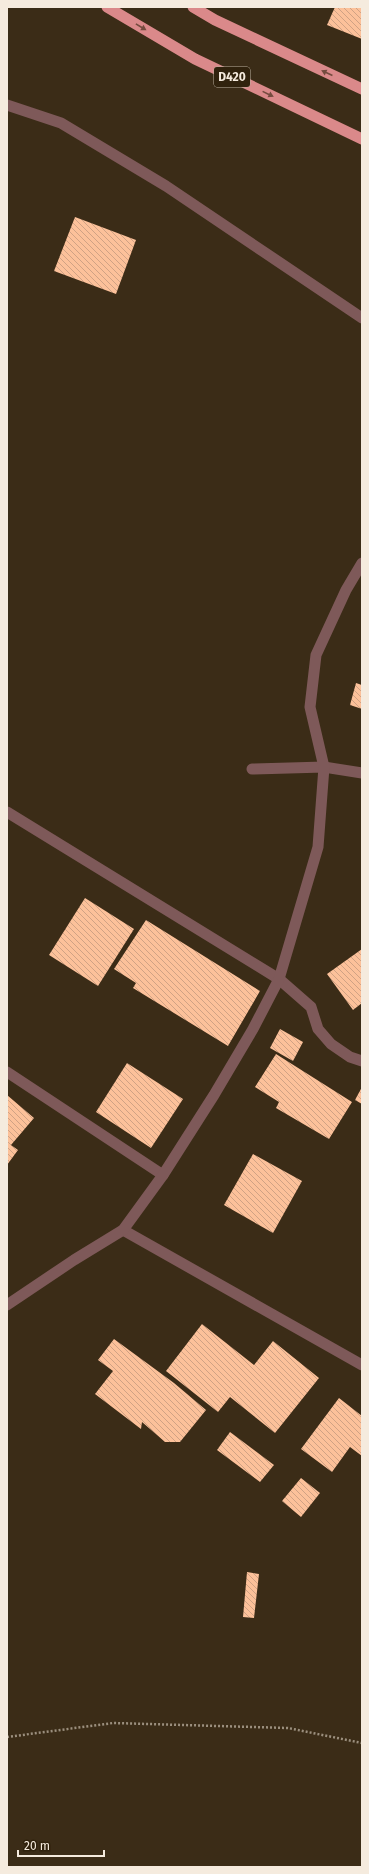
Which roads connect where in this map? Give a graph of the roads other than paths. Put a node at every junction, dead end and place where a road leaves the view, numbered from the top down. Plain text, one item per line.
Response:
1 (107, 7) edge
2 (193, 7) edge
3 (362, 89) edge
4 (7, 105) edge
5 (362, 139) edge
6 (362, 318) edge
7 (362, 562) edge
8 (324, 767) junction
9 (252, 769) dead end
10 (362, 773) edge
11 (7, 812) edge
12 (279, 979) junction
13 (362, 1061) edge
14 (7, 1072) edge
15 (163, 1175) junction
16 (123, 1230) junction
17 (7, 1306) edge
18 (362, 1365) edge

1 -> 5 highway, D420
3 -> 2 highway
4 - 6 street
7 - 8 street
8 - 9 street
8 - 10 street
8 - 12 street
11 - 12 street
12 - 13 street
12 - 15 street
14 - 15 street
15 - 16 street
16 - 17 street
16 - 18 street

